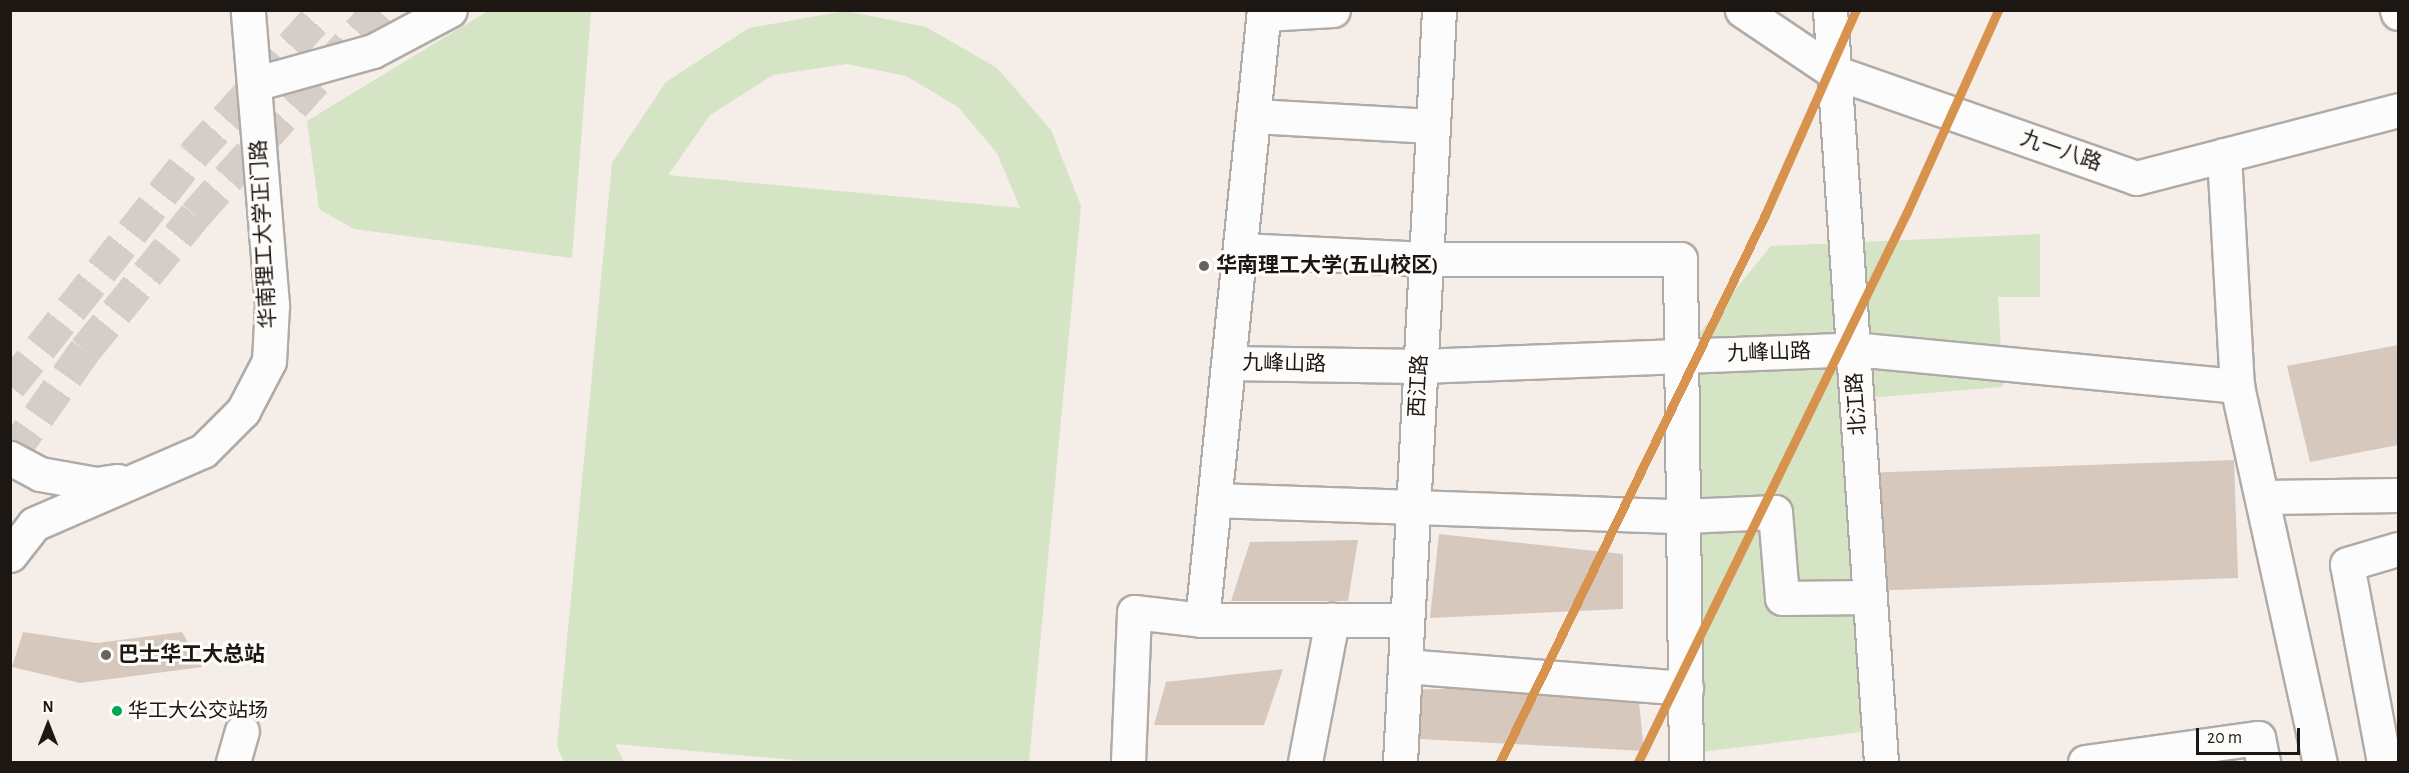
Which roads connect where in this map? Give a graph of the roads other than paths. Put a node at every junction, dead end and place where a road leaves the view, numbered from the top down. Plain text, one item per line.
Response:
1 (248, 10) edge
2 (450, 10) edge
3 (1333, 10) edge
4 (1439, 10) edge
5 (1742, 10) edge
6 (1830, 10) edge
7 (1264, 12) edge
8 (1834, 72) junction
9 (254, 84) junction
10 (2398, 110) edge
11 (1253, 116) junction
12 (1433, 126) junction
13 (2224, 155) junction
14 (1240, 250) junction
15 (1426, 259) junction
16 (1853, 349) junction
17 (1681, 356) junction
18 (1228, 363) junction
19 (1420, 366) junction
20 (2237, 386) junction
21 (10, 458) edge
22 (152, 476) junction
23 (2398, 495) edge
24 (2266, 497) junction
25 (1214, 500) junction
26 (1413, 504) junction
27 (1683, 516) junction
28 (2398, 549) edge
29 (10, 555) edge
30 (1870, 597) junction
31 (1202, 620) junction
32 (1332, 620) junction
33 (1407, 620) junction
34 (1405, 666) junction
35 (1686, 688) junction
36 (1128, 762) edge
37 (1305, 762) edge
38 (1400, 762) edge
39 (1686, 762) edge
40 (1881, 762) edge
41 (2085, 762) edge
42 (2263, 762) edge
43 (2320, 762) edge
44 (2384, 762) edge

1 - 9 street, 华南理工大学正门路
2 - 9 street
3 - 7 street
4 - 12 street, 西江路
5 - 8 street, 九一八路
6 - 8 street, 北江路
7 - 11 street
8 - 13 street, 九一八路
8 - 16 street, 北江路
9 - 22 street, 华南理工大学正门路
10 - 13 street, 九一八路
11 - 12 street
11 - 14 street
12 - 15 street, 西江路
13 - 20 street
14 - 15 street
14 - 18 street
15 - 17 street
15 - 19 street, 西江路
16 - 17 street, 九峰山路
16 - 20 street, 九峰山路
16 - 30 street, 北江路
17 - 19 street, 九峰山路
17 - 27 street
18 - 19 street, 九峰山路
18 - 25 street
19 - 26 street, 西江路
20 - 24 street
21 - 22 street, 华南理工大学正门路
22 - 29 street, 华南理工大学正门路
23 - 24 street
24 - 43 street
25 - 26 street
25 - 31 street
26 - 27 street
26 - 33 street, 西江路
27 - 30 street
27 - 35 street
28 - 44 street
30 - 40 street, 北江路
31 - 32 street
31 - 36 street
32 - 33 street
32 - 37 street
33 - 34 street, 西江路
34 - 35 street
34 - 38 street, 西江路
35 - 39 street
41 - 42 street

